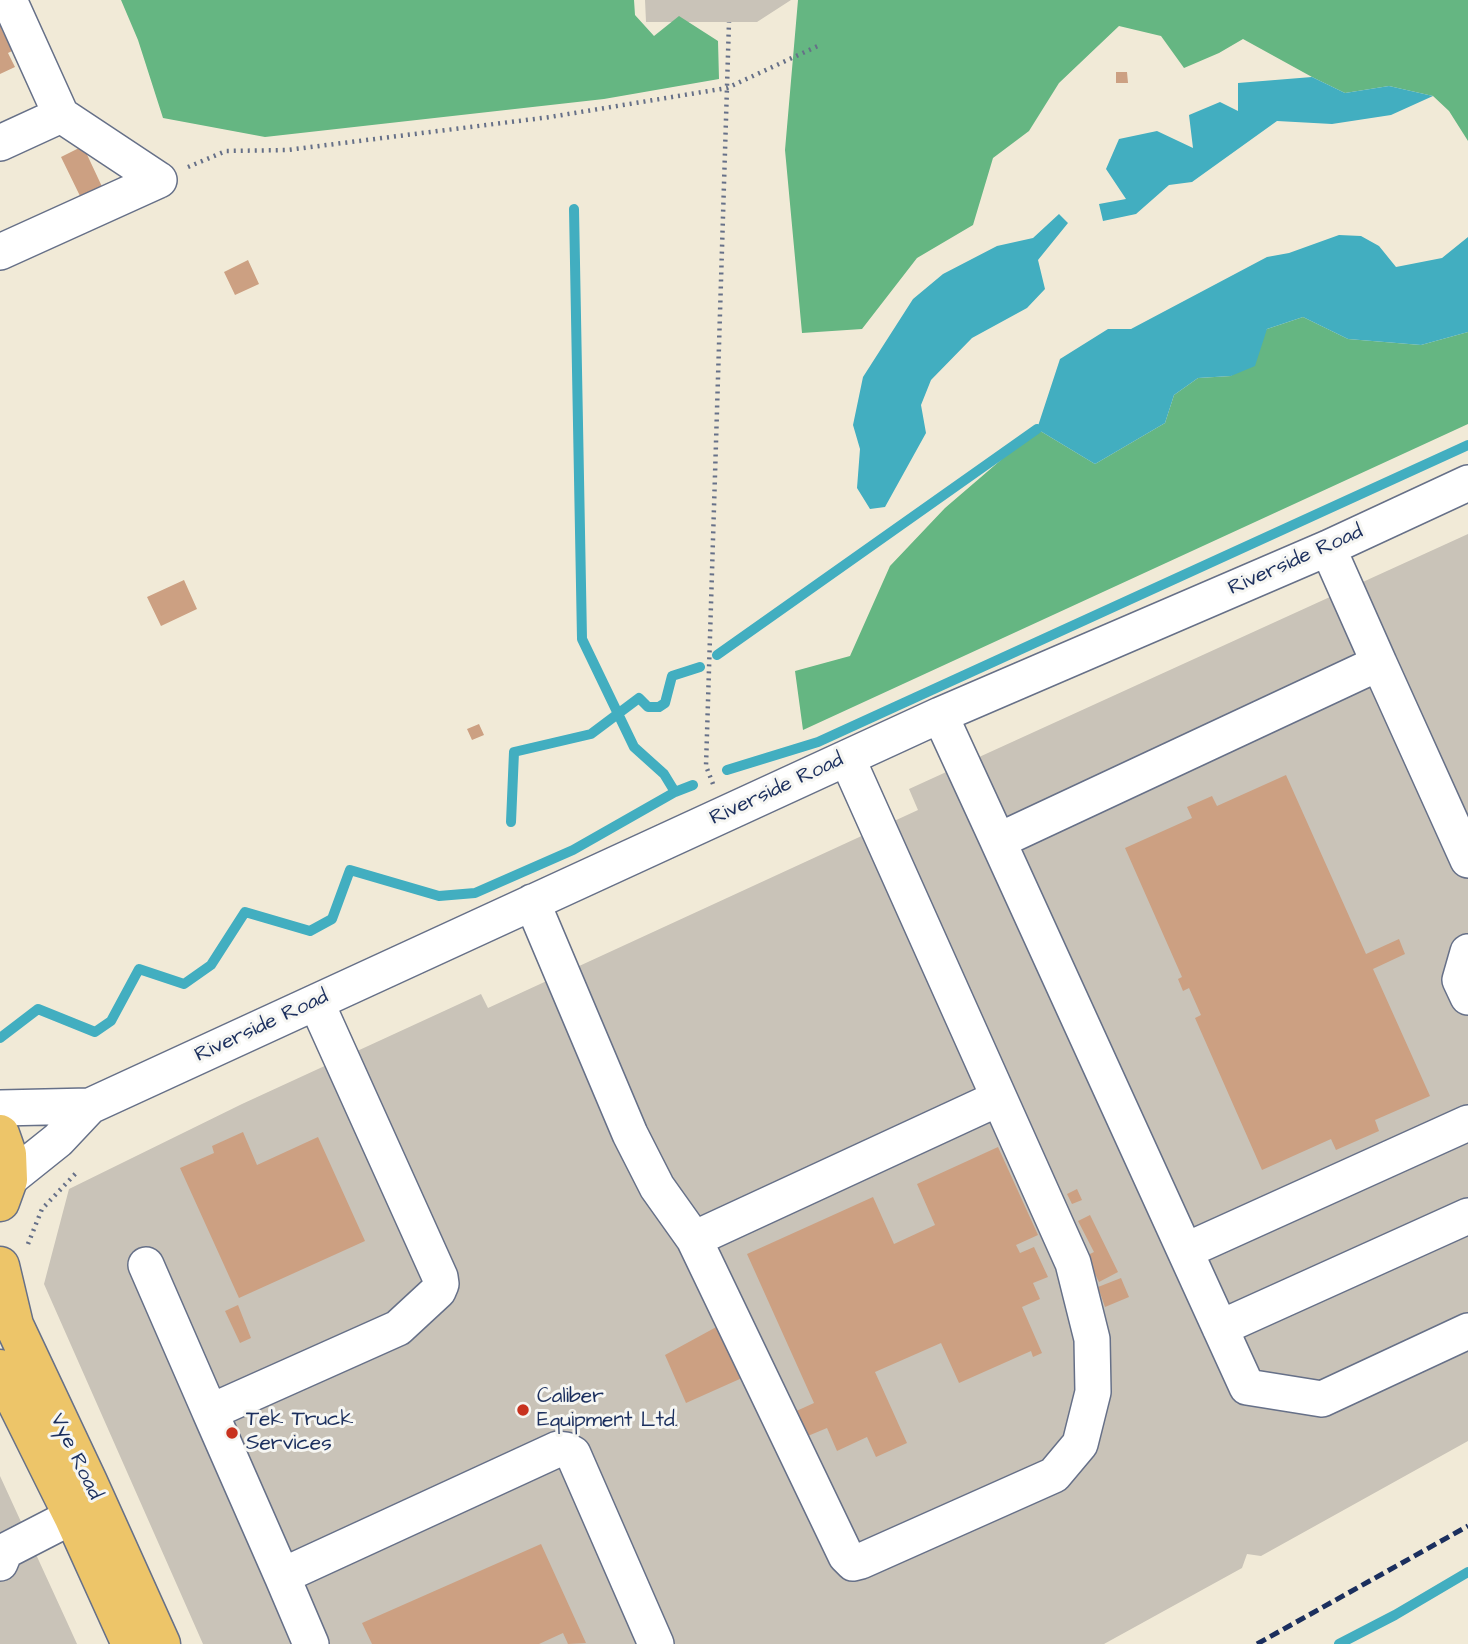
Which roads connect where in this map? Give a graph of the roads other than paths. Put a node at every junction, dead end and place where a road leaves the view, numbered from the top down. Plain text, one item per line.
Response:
1 (9, 0) edge
2 (61, 115) junction
3 (0, 143) edge
4 (4, 238) edge
5 (1468, 483) edge
6 (1328, 548) junction
7 (1379, 663) junction
8 (940, 715) junction
9 (847, 758) junction
10 (998, 841) junction
11 (1468, 860) edge
12 (532, 902) junction
13 (1468, 952) edge
14 (1468, 998) edge
15 (316, 1002) junction
16 (999, 1098) junction
17 (90, 1106) junction
18 (0, 1108) edge
19 (1468, 1122) edge
20 (0, 1134) edge
21 (4, 1191) edge
22 (1468, 1216) edge
23 (694, 1239) junction
24 (1185, 1251) junction
25 (14, 1258) edge
26 (146, 1265) dead end
27 (1220, 1328) junction
28 (1468, 1331) edge
29 (0, 1369) edge
30 (210, 1412) junction
31 (73, 1516) junction
32 (0, 1563) edge
33 (282, 1576) junction
34 (648, 1641) edge
35 (131, 1644) edge
36 (161, 1644) edge
37 (311, 1644) edge

1 - 2 street
2 - 3 street
2 - 4 street
5 - 6 street, Riverside Road
6 - 7 street
6 - 8 street, Riverside Road
7 - 10 street
7 - 11 street
8 - 9 street, Riverside Road
8 - 10 street
9 - 12 street, Riverside Road
9 - 16 street
10 - 24 street
12 - 15 street, Riverside Road
12 - 23 street
13 - 14 street
15 - 17 street, Riverside Road
15 - 30 street
16 - 23 street
16 - 23 street
17 - 18 street, Riverside Road
17 - 21 street, Riverside Road
19 - 24 street
20 - 21 main road
22 - 27 street
24 - 27 street
25 - 36 main road, Vye Road
26 - 30 street
27 - 28 street
29 - 31 main road, Vye Road
30 - 33 street
31 - 32 street
31 - 35 main road, Vye Road
33 - 34 street
33 - 37 street

